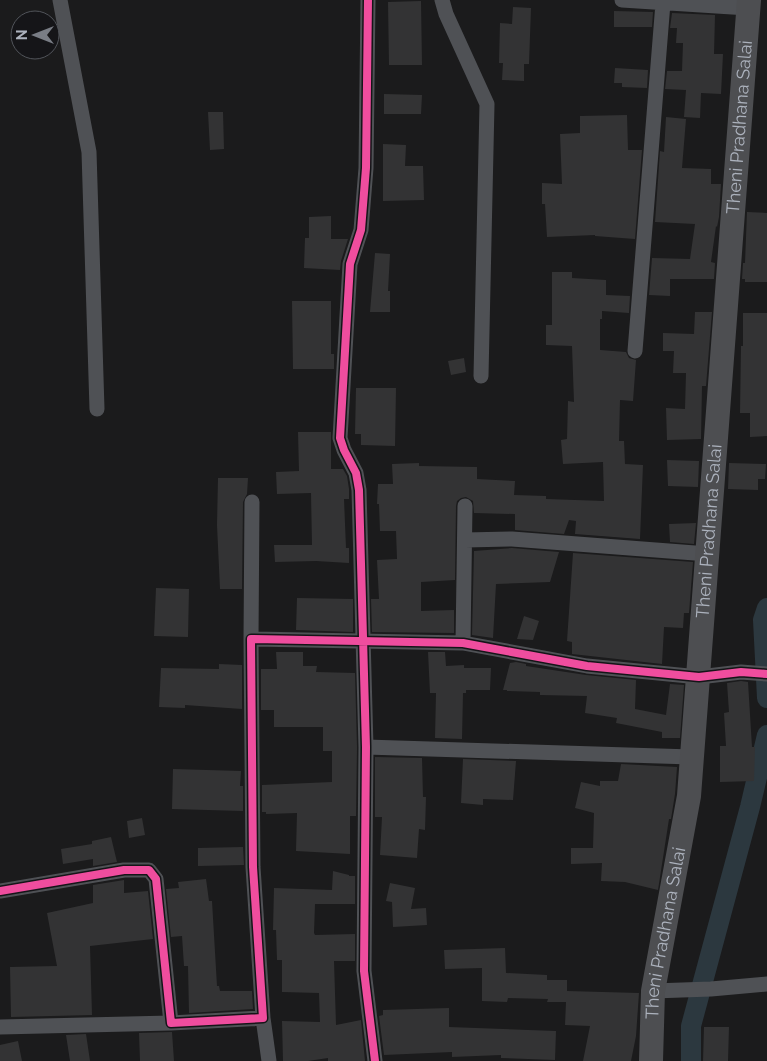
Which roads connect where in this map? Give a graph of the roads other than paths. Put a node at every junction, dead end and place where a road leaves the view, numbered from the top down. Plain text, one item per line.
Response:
1 (60, 0) edge
2 (368, 0) edge
3 (442, 0) edge
4 (622, 0) edge
5 (663, 3) junction
6 (748, 4) edge
7 (635, 351) dead end
8 (481, 376) dead end
9 (97, 409) dead end
10 (252, 502) dead end
11 (465, 506) dead end
12 (465, 540) junction
13 (708, 554) junction
14 (251, 638) junction
15 (362, 642) junction
16 (463, 644) junction
17 (767, 674) edge
18 (699, 677) junction
19 (366, 747) junction
20 (692, 757) junction
21 (0, 891) edge
22 (767, 984) edge
23 (653, 991) junction
24 (263, 1018) junction
25 (171, 1023) junction
26 (0, 1027) edge
27 (269, 1061) edge
28 (375, 1061) edge
29 (650, 1061) edge

1 - 9 street
2 - 15 street
3 - 8 street
4 - 5 street
5 - 6 street
5 - 7 street
6 - 13 main road, Theni Pradhana Salai
10 - 14 street
11 - 12 street
12 - 13 street
12 - 16 street
13 - 18 main road, Theni Pradhana Salai
14 - 15 street
14 - 24 street
15 - 16 street
15 - 19 street
16 - 18 street
17 - 18 street
18 - 20 main road, Theni Pradhana Salai
19 - 20 street
19 - 28 street
20 - 23 main road, Theni Pradhana Salai
21 - 25 street
22 - 23 street
23 - 29 main road, Theni Pradhana Salai
24 - 25 street
24 - 27 street
25 - 26 street

